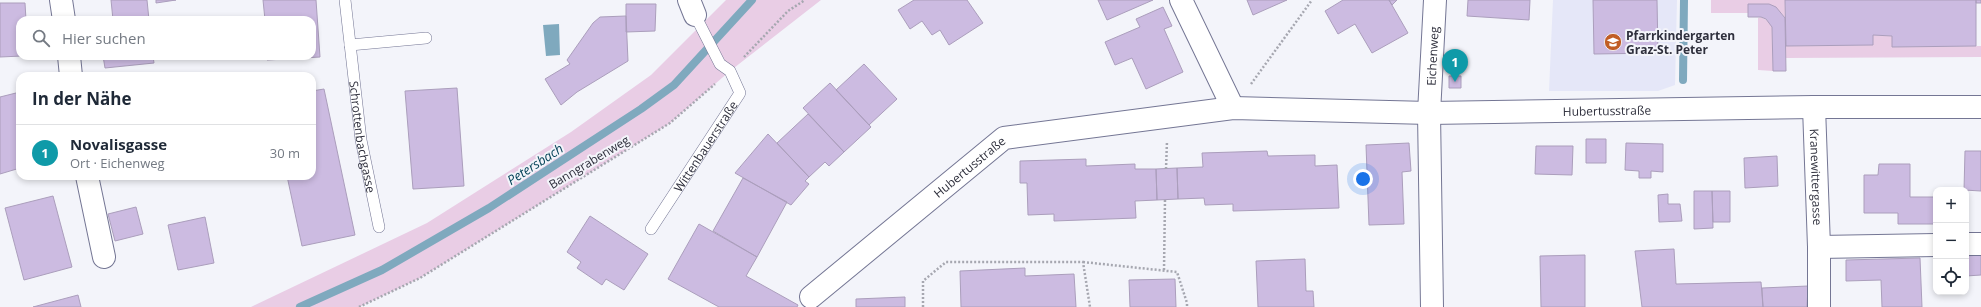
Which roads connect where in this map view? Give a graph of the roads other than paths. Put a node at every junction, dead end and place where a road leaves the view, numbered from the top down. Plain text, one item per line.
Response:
1 (61, 0) edge
2 (345, 0) edge
3 (1182, 0) edge
4 (1435, 0) edge
5 (692, 7) edge
6 (63, 16) edge
7 (426, 38) dead end
8 (350, 45) junction
9 (69, 60) edge
10 (71, 72) edge
11 (1233, 108) junction
12 (1814, 108) junction
13 (1981, 108) edge
14 (1429, 113) junction
15 (87, 180) edge
16 (379, 227) dead end
17 (651, 229) dead end
18 (1969, 244) edge
19 (1981, 244) edge
20 (1933, 245) edge
21 (1819, 247) junction
22 (104, 257) dead end
23 (811, 297) dead end
24 (1432, 297) edge
25 (1819, 307) edge

1 - 6 street
2 - 8 lane, Schrottenbachgasse
3 - 11 street
4 - 14 street, Eichenweg
5 - 17 lane, Wittenbauerstraße
7 - 8 lane
8 - 16 lane, Schrottenbachgasse
9 - 10 street
11 - 14 street, Hubertusstraße
11 - 23 street, Hubertusstraße
12 - 13 street, Hubertusstraße
12 - 14 street, Hubertusstraße
12 - 21 street, Kranewittergasse
14 - 24 street, Eichenweg
15 - 22 street
18 - 19 street
20 - 21 street
21 - 25 street, Kranewittergasse

